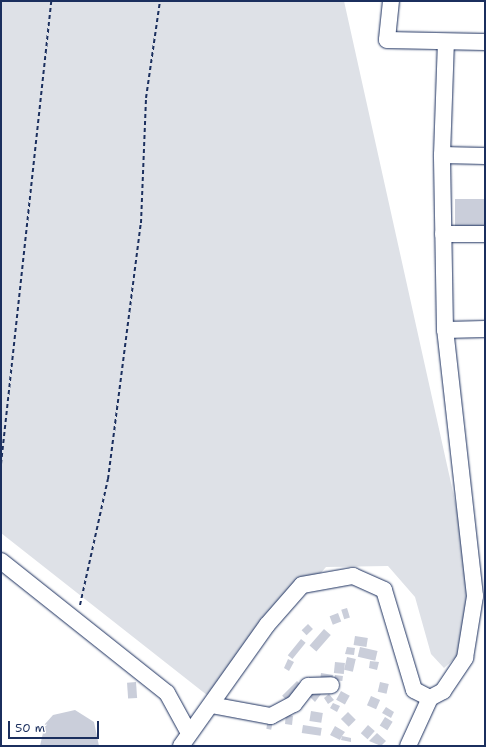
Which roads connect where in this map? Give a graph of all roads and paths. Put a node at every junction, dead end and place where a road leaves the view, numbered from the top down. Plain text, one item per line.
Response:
1 (51, 1) edge
2 (160, 1) edge
3 (391, 1) edge
4 (446, 42) junction
5 (485, 42) edge
6 (442, 155) junction
7 (485, 156) edge
8 (443, 234) junction
9 (485, 234) edge
10 (485, 329) edge
11 (445, 330) junction
12 (1, 464) edge
13 (1, 561) edge
14 (76, 622) junction
15 (331, 686) dead end
16 (430, 698) junction
17 (212, 705) junction
18 (185, 740) edge
19 (408, 746) edge

1 - 12 path
2 - 14 path
3 - 4 street
4 - 5 street
4 - 6 street
6 - 7 street
6 - 8 street
8 - 9 street
8 - 11 street
10 - 11 street
11 - 16 street
13 - 14 street
14 - 18 street
15 - 17 street
16 - 17 street
16 - 19 street
17 - 18 street

